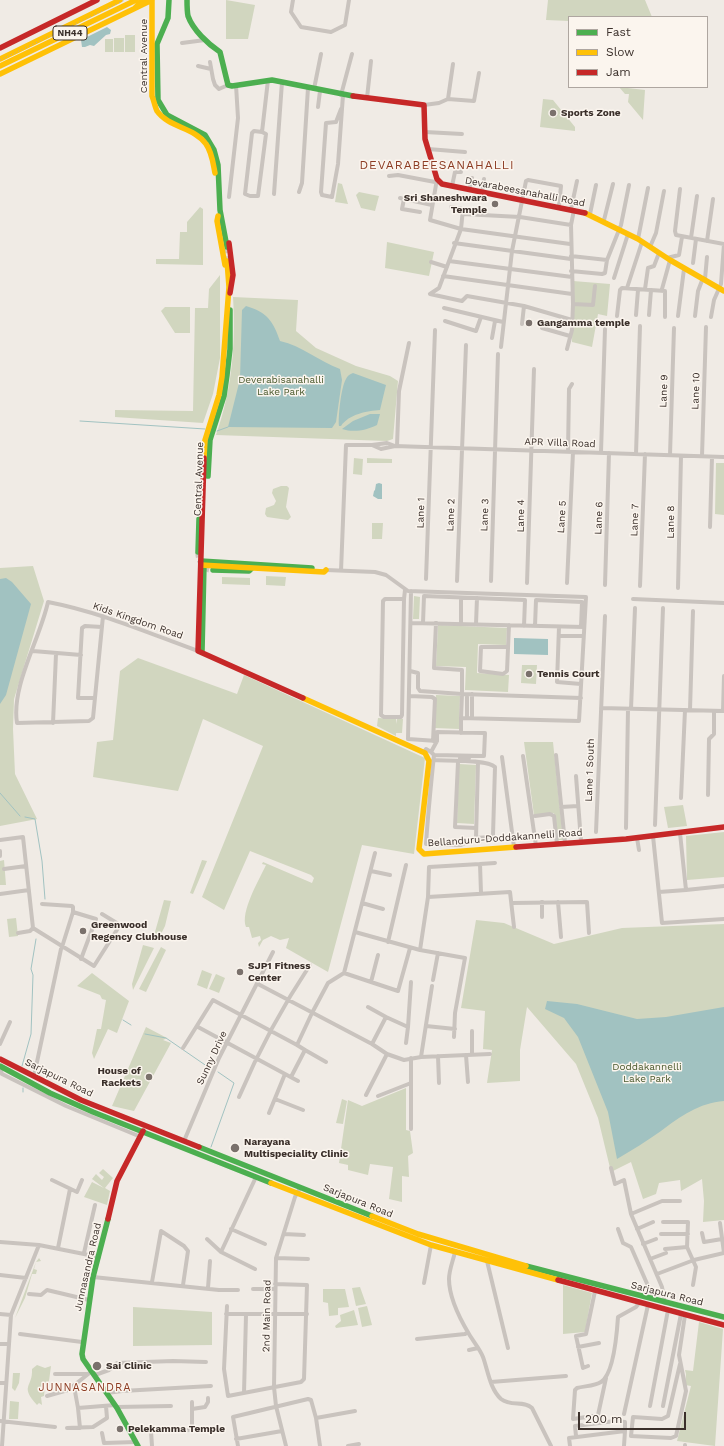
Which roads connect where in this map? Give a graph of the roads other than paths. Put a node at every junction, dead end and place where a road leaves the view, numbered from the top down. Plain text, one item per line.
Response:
1 (97, 0) edge
2 (112, 0) edge
3 (120, 0) edge
4 (136, 0) edge
5 (143, 0) edge
6 (152, 0) edge
7 (169, 0) edge
8 (186, 0) edge
9 (293, 0) edge
10 (349, 0) edge
11 (135, 8) junction
12 (205, 40) junction
13 (182, 43) dead end
14 (0, 48) edge
15 (321, 54) dead end
16 (352, 54) dead end
17 (0, 55) edge
18 (0, 59) edge
19 (371, 61) dead end
20 (210, 62) dead end
21 (453, 64) dead end
22 (0, 66) edge
23 (198, 66) dead end
24 (211, 69) junction
25 (479, 73) dead end
26 (0, 74) edge
27 (268, 80) junction
28 (282, 82) junction
29 (228, 85) junction
30 (236, 85) junction
31 (308, 88) junction
32 (317, 90) junction
33 (342, 95) junction
34 (367, 98) junction
35 (448, 100) junction
36 (424, 105) junction
37 (318, 107) dead end
38 (340, 116) junction
39 (262, 132) junction
40 (425, 132) junction
41 (462, 134) dead end
42 (428, 149) junction
43 (465, 152) dead end
44 (461, 172) dead end
45 (389, 176) dead end
46 (472, 178) dead end
47 (484, 179) dead end
48 (436, 180) junction
49 (577, 181) dead end
50 (613, 184) dead end
51 (596, 185) dead end
52 (629, 185) dead end
53 (452, 186) junction
54 (648, 188) dead end
55 (680, 189) dead end
56 (469, 190) junction
57 (299, 192) dead end
58 (482, 192) junction
59 (664, 192) dead end
60 (274, 194) dead end
61 (697, 196) dead end
62 (229, 198) dead end
63 (522, 199) junction
64 (713, 199) dead end
65 (432, 205) junction
66 (559, 206) junction
67 (451, 207) dead end
68 (573, 209) junction
69 (420, 212) dead end
70 (463, 214) junction
71 (590, 214) junction
72 (220, 217) junction
73 (520, 217) junction
74 (604, 220) junction
75 (570, 225) junction
76 (461, 229) junction
77 (619, 230) junction
78 (628, 234) junction
79 (516, 235) junction
80 (682, 237) junction
81 (694, 238) junction
82 (707, 240) junction
83 (640, 241) junction
84 (454, 243) junction
85 (570, 244) junction
86 (724, 244) edge
87 (650, 247) junction
88 (226, 248) tunnel mouth
89 (512, 251) junction
90 (659, 253) junction
91 (707, 257) dead end
92 (571, 258) junction
93 (668, 259) junction
94 (607, 260) junction
95 (228, 261) tunnel mouth
96 (449, 261) junction
97 (431, 262) dead end
98 (692, 263) dead end
99 (447, 267) junction
100 (684, 269) junction
101 (510, 270) junction
102 (571, 271) junction
103 (443, 276) junction
104 (572, 277) junction
105 (614, 278) dead end
106 (704, 279) junction
107 (508, 286) junction
108 (596, 286) dead end
109 (627, 288) junction
110 (718, 288) junction
111 (645, 289) junction
112 (662, 289) junction
113 (638, 290) junction
114 (651, 290) junction
115 (724, 291) edge
116 (228, 294) junction
117 (572, 294) junction
118 (505, 303) junction
119 (573, 304) junction
120 (524, 306) junction
121 (444, 308) dead end
122 (636, 314) dead end
123 (617, 316) dead end
124 (649, 316) dead end
125 (678, 316) dead end
126 (695, 316) dead end
127 (481, 317) junction
128 (664, 317) dead end
129 (712, 317) dead end
130 (572, 320) junction
131 (445, 321) dead end
132 (495, 321) junction
133 (503, 322) junction
134 (522, 324) dead end
135 (640, 326) dead end
136 (706, 327) dead end
137 (542, 328) dead end
138 (674, 328) dead end
139 (605, 329) dead end
140 (435, 330) dead end
141 (570, 336) junction
142 (492, 338) dead end
143 (410, 343) dead end
144 (466, 345) dead end
145 (501, 347) dead end
146 (567, 348) dead end
147 (498, 354) dead end
148 (534, 369) dead end
149 (572, 384) dead end
150 (396, 446) junction
151 (431, 448) junction
152 (462, 449) junction
153 (495, 449) junction
154 (531, 450) junction
155 (570, 452) junction
156 (602, 452) junction
157 (609, 453) junction
158 (636, 454) junction
159 (645, 454) junction
160 (670, 455) junction
161 (681, 456) junction
162 (702, 456) junction
163 (712, 457) junction
164 (724, 457) edge
165 (203, 512) junction
166 (710, 527) dead end
167 (198, 552) tunnel mouth
168 (203, 563) junction
169 (257, 566) junction
170 (214, 570) tunnel mouth
171 (326, 570) joint
172 (341, 571) junction
173 (426, 579) dead end
174 (457, 581) dead end
175 (491, 581) dead end
176 (527, 583) dead end
177 (567, 583) dead end
178 (605, 585) dead end
179 (640, 586) dead end
180 (678, 588) dead end
181 (405, 590) junction
182 (411, 591) junction
183 (461, 598) junction
184 (477, 598) junction
185 (404, 599) junction
186 (633, 599) dead end
187 (724, 603) edge
188 (635, 608) dead end
189 (663, 608) dead end
190 (693, 611) dead end
191 (103, 616) junction
192 (605, 616) dead end
193 (412, 623) junction
194 (423, 623) junction
195 (436, 623) junction
196 (461, 624) junction
197 (476, 624) junction
198 (509, 625) junction
199 (524, 626) junction
200 (535, 626) junction
201 (559, 626) junction
202 (582, 627) junction
203 (102, 628) junction
204 (558, 636) junction
205 (583, 636) junction
206 (508, 647) junction
207 (33, 651) junction
208 (200, 652) junction
209 (56, 654) junction
210 (81, 655) junction
211 (410, 671) junction
212 (724, 676) edge
213 (582, 684) junction
214 (462, 694) junction
215 (472, 694) junction
216 (410, 696) junction
217 (467, 697) dead end
218 (95, 698) junction
219 (581, 698) junction
220 (601, 708) junction
221 (629, 709) junction
222 (660, 710) junction
223 (687, 710) junction
224 (723, 711) edge
225 (714, 712) junction
226 (461, 718) junction
227 (469, 718) junction
228 (53, 723) junction
229 (461, 733) junction
230 (435, 741) junction
231 (424, 752) junction
232 (433, 754) junction
233 (448, 755) junction
234 (556, 755) dead end
235 (523, 756) dead end
236 (502, 757) dead end
237 (470, 758) dead end
238 (434, 760) junction
239 (458, 762) junction
240 (478, 762) junction
241 (576, 776) dead end
242 (708, 795) dead end
243 (681, 798) dead end
244 (578, 806) junction
245 (561, 808) junction
246 (535, 816) dead end
247 (654, 826) dead end
248 (724, 827) edge
249 (476, 828) junction
250 (626, 828) dead end
251 (596, 832) dead end
252 (680, 833) junction
253 (653, 836) junction
254 (476, 838) junction
255 (637, 838) junction
256 (0, 840) edge
257 (581, 841) junction
258 (565, 843) junction
259 (557, 844) junction
260 (536, 846) junction
261 (514, 847) junction
262 (639, 850) dead end
263 (0, 851) edge
264 (375, 853) dead end
265 (0, 856) edge
266 (495, 863) dead end
267 (480, 864) junction
268 (406, 865) dead end
269 (26, 866) junction
270 (4, 869) dead end
271 (371, 871) junction
272 (390, 875) dead end
273 (724, 886) edge
274 (29, 890) junction
275 (686, 890) junction
276 (659, 892) junction
277 (481, 893) junction
278 (0, 894) edge
279 (428, 897) junction
280 (542, 902) junction
281 (558, 902) junction
282 (362, 903) junction
283 (512, 903) junction
284 (42, 904) dead end
285 (383, 909) dead end
286 (73, 912) junction
287 (102, 914) dead end
288 (542, 917) dead end
289 (724, 919) edge
290 (514, 927) dead end
291 (33, 928) junction
292 (18, 932) dead end
293 (355, 932) junction
294 (589, 933) dead end
295 (561, 937) dead end
296 (388, 942) junction
297 (62, 948) junction
298 (410, 948) junction
299 (420, 950) junction
300 (273, 952) dead end
301 (438, 953) junction
302 (378, 956) dead end
303 (81, 959) junction
304 (310, 965) dead end
305 (344, 973) junction
306 (433, 980) dead end
307 (371, 982) junction
308 (411, 982) dead end
309 (258, 984) junction
310 (432, 986) dead end
311 (287, 999) junction
312 (368, 1007) dead end
313 (312, 1013) junction
314 (242, 1015) junction
315 (386, 1017) junction
316 (10, 1022) dead end
317 (198, 1026) junction
318 (408, 1026) junction
319 (426, 1026) junction
320 (455, 1029) junction
321 (270, 1031) junction
322 (472, 1031) dead end
323 (454, 1037) dead end
324 (406, 1043) dead end
325 (0, 1044) edge
326 (227, 1044) junction
327 (372, 1044) junction
328 (297, 1045) junction
329 (184, 1048) dead end
330 (305, 1050) junction
331 (387, 1054) junction
332 (472, 1054) junction
333 (490, 1054) dead end
334 (466, 1055) junction
335 (438, 1056) junction
336 (421, 1057) junction
337 (0, 1058) edge
338 (255, 1058) junction
339 (411, 1058) junction
340 (326, 1062) dead end
341 (0, 1067) edge
342 (285, 1074) junction
343 (34, 1076) junction
344 (291, 1077) junction
345 (298, 1081) dead end
346 (468, 1082) dead end
347 (411, 1083) junction
348 (439, 1084) dead end
349 (366, 1094) dead end
350 (49, 1095) junction
351 (378, 1096) dead end
352 (239, 1097) dead end
353 (275, 1099) junction
354 (97, 1110) junction
355 (303, 1110) dead end
356 (269, 1113) dead end
357 (411, 1129) dead end
358 (142, 1134) junction
359 (184, 1141) junction
360 (611, 1168) dead end
361 (256, 1177) junction
362 (52, 1180) dead end
363 (82, 1180) dead end
364 (70, 1189) junction
365 (299, 1191) junction
366 (680, 1201) dead end
367 (95, 1205) dead end
368 (630, 1214) junction
369 (653, 1222) dead end
370 (664, 1222) dead end
371 (720, 1222) dead end
372 (231, 1229) junction
373 (618, 1229) dead end
374 (637, 1229) junction
375 (284, 1234) junction
376 (661, 1234) dead end
377 (688, 1234) junction
378 (702, 1234) dead end
379 (304, 1235) dead end
380 (207, 1239) dead end
381 (656, 1239) dead end
382 (722, 1239) junction
383 (0, 1242) edge
384 (265, 1244) dead end
385 (644, 1244) junction
386 (39, 1245) junction
387 (431, 1246) junction
388 (687, 1247) junction
389 (58, 1248) junction
390 (221, 1252) junction
391 (455, 1252) junction
392 (84, 1253) junction
393 (724, 1254) edge
394 (99, 1257) junction
395 (276, 1258) junction
396 (308, 1259) dead end
397 (650, 1259) junction
398 (694, 1260) junction
399 (210, 1261) dead end
400 (487, 1261) junction
401 (255, 1269) dead end
402 (657, 1274) junction
403 (0, 1275) edge
404 (93, 1277) junction
405 (556, 1277) junction
406 (26, 1278) junction
407 (152, 1282) junction
408 (424, 1283) dead end
409 (183, 1285) junction
410 (693, 1285) dead end
411 (275, 1287) junction
412 (208, 1288) junction
413 (254, 1289) dead end
414 (238, 1290) dead end
415 (594, 1291) junction
416 (29, 1294) dead end
417 (651, 1299) junction
418 (89, 1300) junction
419 (639, 1303) junction
420 (665, 1303) junction
421 (648, 1305) junction
422 (227, 1306) dead end
423 (668, 1310) junction
424 (0, 1314) edge
425 (226, 1314) junction
426 (246, 1314) junction
427 (274, 1314) junction
428 (306, 1314) junction
429 (683, 1314) junction
430 (11, 1315) junction
431 (724, 1318) edge
432 (724, 1324) edge
433 (468, 1332) junction
434 (20, 1334) dead end
435 (417, 1339) dead end
436 (82, 1342) junction
437 (599, 1343) dead end
438 (0, 1344) edge
439 (9, 1344) junction
440 (478, 1348) junction
441 (508, 1348) dead end
442 (578, 1348) junction
443 (469, 1350) dead end
444 (206, 1362) dead end
445 (680, 1364) junction
446 (588, 1366) dead end
447 (91, 1373) junction
448 (55, 1374) dead end
449 (566, 1376) dead end
450 (606, 1377) junction
451 (491, 1382) junction
452 (0, 1383) edge
453 (6, 1383) junction
454 (675, 1383) junction
455 (684, 1384) junction
456 (74, 1386) junction
457 (211, 1386) dead end
458 (274, 1387) junction
459 (107, 1393) junction
460 (244, 1393) junction
461 (47, 1396) dead end
462 (208, 1398) dead end
463 (192, 1402) dead end
464 (106, 1406) junction
465 (116, 1406) junction
466 (171, 1406) dead end
467 (276, 1406) junction
468 (650, 1406) dead end
469 (663, 1406) dead end
470 (78, 1408) junction
471 (192, 1409) junction
472 (355, 1411) dead end
473 (624, 1414) dead end
474 (316, 1418) junction
475 (2, 1421) edge
476 (55, 1427) dead end
477 (67, 1428) dead end
478 (80, 1428) junction
479 (130, 1431) junction
480 (151, 1431) junction
481 (282, 1431) junction
482 (625, 1431) junction
483 (102, 1433) dead end
484 (576, 1436) junction
485 (236, 1439) junction
486 (137, 1444) edge
487 (359, 1444) dead end
488 (2, 1446) edge
489 (152, 1446) edge
490 (238, 1446) edge
491 (286, 1446) edge
492 (320, 1446) edge
493 (348, 1446) edge
494 (551, 1446) edge
495 (570, 1446) edge
496 (624, 1446) edge

1 - 14 main road
2 - 17 main road, NH44
3 - 18 main road
4 - 22 main road, NH44
5 - 11 main road
6 - 11 main road
6 - 72 main road, Central Avenue
7 - 72 main road, Central Avenue
8 - 12 main road
9 - 10 street
11 - 26 main road
12 - 13 street
12 - 29 main road
15 - 32 street
16 - 33 street
19 - 34 street
20 - 24 street
21 - 35 street
23 - 24 street
24 - 29 street
25 - 35 street
27 - 28 main road
27 - 30 main road
27 - 39 street
28 - 31 main road
28 - 60 street
29 - 30 main road
30 - 62 street
31 - 32 main road
31 - 57 street
32 - 33 main road
32 - 37 street
33 - 34 main road
33 - 38 street
34 - 36 main road
35 - 36 street
36 - 40 main road
38 - 38 street
39 - 39 street
40 - 41 street
40 - 42 main road
42 - 43 street
42 - 48 main road
44 - 53 street
45 - 48 street
46 - 56 street
47 - 58 street
48 - 53 main road, Devarabeesanahalli Road
48 - 65 street
49 - 68 street
50 - 74 street
51 - 71 street
52 - 77 street
53 - 56 main road, Devarabeesanahalli Road
54 - 83 street
55 - 80 street
56 - 58 main road, Devarabeesanahalli Road
58 - 63 main road, Devarabeesanahalli Road
59 - 87 street
61 - 81 street
63 - 66 main road, Devarabeesanahalli Road
63 - 66 street
63 - 73 street
64 - 82 street
65 - 69 street
65 - 76 street
66 - 68 main road, Devarabeesanahalli Road
67 - 70 street
68 - 71 main road, Devarabeesanahalli Road
68 - 75 street
70 - 73 street
70 - 76 street
71 - 74 main road, Devarabeesanahalli Road
72 - 88 main road, Central Avenue
72 - 116 main road
73 - 75 street
73 - 79 street
74 - 77 main road, Devarabeesanahalli Road
75 - 85 street
76 - 79 street
76 - 84 street
77 - 78 main road, Devarabeesanahalli Road
77 - 94 street
78 - 83 main road, Devarabeesanahalli Road
78 - 105 street
79 - 85 street
79 - 89 street
80 - 81 street
80 - 93 street
81 - 82 street
81 - 98 street
82 - 86 street
83 - 87 main road, Devarabeesanahalli Road
83 - 109 street
84 - 89 street
84 - 96 street
85 - 92 street
86 - 110 street
87 - 90 main road, Devarabeesanahalli Road
89 - 92 street
89 - 101 street
90 - 93 main road, Devarabeesanahalli Road
90 - 111 street
91 - 106 street
92 - 94 street
92 - 102 street
93 - 100 main road, Devarabeesanahalli Road
93 - 112 street
94 - 102 street
95 - 116 main road, Central Avenue
96 - 99 street
96 - 101 street
97 - 99 street
99 - 103 street
100 - 106 main road, Devarabeesanahalli Road
100 - 125 street
101 - 104 street
101 - 107 street
102 - 104 street
103 - 107 street
103 - 118 street
104 - 117 street
106 - 110 main road, Devarabeesanahalli Road
106 - 126 street
107 - 117 street
107 - 118 street
108 - 119 street
109 - 113 street
109 - 123 street
110 - 115 main road, Devarabeesanahalli Road
110 - 129 street
111 - 113 street
111 - 114 street
112 - 114 street
112 - 128 street
113 - 122 street
114 - 124 street
116 - 165 main road, Central Avenue
116 - 168 main road, Central Avenue
117 - 119 street
118 - 120 street
118 - 133 street
119 - 130 street
120 - 130 street
120 - 134 street
121 - 127 street
127 - 131 street
127 - 132 street
130 - 141 street
132 - 133 street
132 - 142 street
133 - 145 street
135 - 158 street
136 - 162 street, Lane 10
137 - 141 street
138 - 160 street, Lane 9
139 - 156 street
140 - 151 street
141 - 146 street
143 - 150 street
144 - 152 street
147 - 153 street
148 - 154 street
149 - 155 street
150 - 151 street, APR Villa Road
150 - 172 street, APR Villa Road
151 - 152 street, APR Villa Road
151 - 173 street, Lane 1
152 - 153 street, APR Villa Road
152 - 174 street, Lane 2
153 - 154 street, APR Villa Road
153 - 175 street, Lane 3
154 - 155 street, APR Villa Road
154 - 176 street, Lane 4
155 - 156 street, APR Villa Road
155 - 177 street, Lane 5
156 - 157 street, APR Villa Road
157 - 158 street, APR Villa Road
157 - 178 street, Lane 6
158 - 159 street, APR Villa Road
159 - 160 street, APR Villa Road
159 - 179 street, Lane 7
160 - 161 street, APR Villa Road
161 - 162 street, APR Villa Road
161 - 180 street, Lane 8
162 - 163 street, APR Villa Road
163 - 164 street, APR Villa Road
163 - 166 street
165 - 167 main road
165 - 168 main road, Central Avenue
168 - 169 main road
168 - 208 main road, Central Avenue
169 - 170 main road
169 - 171 main road
171 - 172 street
172 - 181 street
181 - 182 street
181 - 185 street
182 - 193 street
182 - 202 street
183 - 184 street
183 - 194 street
183 - 196 street
184 - 197 street
184 - 199 street
185 - 185 street
186 - 187 street
188 - 221 street
189 - 222 street
190 - 223 street
191 - 203 street
191 - 207 street, Kids Kingdom Road
191 - 208 street, Kids Kingdom Road
192 - 220 street, Lane 1 South
193 - 194 street
193 - 211 street
194 - 195 street
195 - 196 street
195 - 214 street
196 - 197 street
197 - 198 street
198 - 199 street
198 - 206 street
199 - 200 street
200 - 201 street
200 - 202 street
201 - 202 street
201 - 204 street
202 - 205 street
203 - 210 street
203 - 218 street
204 - 205 street
204 - 213 street
205 - 213 street
206 - 206 street
207 - 209 street
207 - 228 street
208 - 231 main road
209 - 210 street
209 - 228 street
210 - 218 street
211 - 214 street
211 - 216 street
212 - 224 street
213 - 219 street
214 - 215 street
214 - 226 street
215 - 219 street
215 - 227 street
216 - 230 street
216 - 230 street
217 - 227 street
218 - 228 street
219 - 227 street
220 - 221 street
220 - 251 street, Lane 1 South
221 - 222 street
221 - 250 street
222 - 223 street
222 - 247 street
223 - 225 street
223 - 243 street
224 - 225 street
225 - 242 street
226 - 227 street
226 - 229 street
229 - 230 street
229 - 233 street
230 - 232 street
231 - 232 street
231 - 261 main road, Bellanduru-Doddakannelli Road
232 - 233 street
232 - 238 street
233 - 237 street
234 - 245 street
235 - 260 street
236 - 261 street
238 - 239 street
238 - 254 street
239 - 240 street
239 - 249 street
240 - 249 street
240 - 254 street
241 - 244 street
244 - 245 street
244 - 257 street
245 - 258 street
246 - 259 street
248 - 252 main road, Bellanduru-Doddakannelli Road
249 - 254 street
252 - 253 main road, Bellanduru-Doddakannelli Road
252 - 275 street
253 - 255 main road, Bellanduru-Doddakannelli Road
253 - 276 street
255 - 257 main road, Bellanduru-Doddakannelli Road
255 - 262 street
256 - 269 street
257 - 258 main road, Bellanduru-Doddakannelli Road
258 - 259 main road, Bellanduru-Doddakannelli Road
259 - 260 main road, Bellanduru-Doddakannelli Road
260 - 261 main road, Bellanduru-Doddakannelli Road
263 - 265 street
264 - 271 street
266 - 267 street
267 - 277 street
267 - 279 street
268 - 296 street
269 - 270 street
269 - 274 street
271 - 272 street
271 - 282 street
273 - 275 street
274 - 278 street
274 - 291 street
275 - 276 street
276 - 289 street
277 - 279 street
277 - 283 street
279 - 299 street
280 - 281 street
280 - 283 street
280 - 288 street
281 - 294 street
281 - 295 street
282 - 285 street
282 - 293 street
283 - 290 street
284 - 286 street
286 - 297 street
286 - 303 street
287 - 303 street
291 - 292 street
291 - 297 street
293 - 296 street
293 - 305 street
296 - 298 street
297 - 303 street
297 - 343 street
298 - 299 street
298 - 307 street
299 - 301 street
300 - 309 street, Sunny Drive
301 - 306 street
301 - 320 street
302 - 307 street
304 - 311 street
305 - 307 street
305 - 313 street
308 - 318 street
309 - 311 street
309 - 314 street, Sunny Drive
310 - 319 street
311 - 313 street
311 - 321 street
312 - 315 street
313 - 327 street
313 - 328 street
314 - 317 street
314 - 321 street
314 - 326 street, Sunny Drive
315 - 318 street
315 - 327 street
316 - 325 street
317 - 326 street
317 - 329 street
318 - 324 street
319 - 320 street
319 - 336 street
320 - 323 street
321 - 328 street
321 - 338 street
322 - 332 street
326 - 338 street
326 - 359 street, Sunny Drive
327 - 331 street
328 - 330 street
330 - 340 street
330 - 344 street
331 - 339 street
331 - 349 street
332 - 333 street
332 - 334 street
334 - 335 street
334 - 346 street
335 - 336 street
335 - 348 street
336 - 339 street
337 - 343 main road, Sarjapura Road
338 - 342 street
338 - 352 street
339 - 347 street
341 - 350 main road, Sarjapura Road
342 - 344 street
342 - 353 street
343 - 354 main road, Sarjapura Road
344 - 345 street
347 - 351 street
347 - 357 street
350 - 354 main road, Sarjapura Road
350 - 358 street
353 - 355 street
353 - 356 street
354 - 358 main road, Sarjapura Road
354 - 359 main road, Sarjapura Road
358 - 361 main road, Sarjapura Road
358 - 394 main road, Junnasandra Road
359 - 365 main road, Sarjapura Road
360 - 368 street
361 - 365 main road, Sarjapura Road
361 - 372 street
362 - 364 street
363 - 364 street
364 - 389 street
365 - 375 street, 2nd Main Road
365 - 387 main road, Sarjapura Road
365 - 405 main road, Sarjapura Road
366 - 368 street
367 - 392 street
368 - 374 street
369 - 374 street
370 - 377 street
371 - 382 street
372 - 384 street
372 - 390 street
373 - 417 street
374 - 385 street
375 - 379 street
375 - 395 street, 2nd Main Road
376 - 377 street
377 - 388 street
378 - 382 street
380 - 390 street
381 - 385 street
382 - 393 street
383 - 386 street
385 - 397 street
386 - 389 street
386 - 406 street
387 - 391 main road, Sarjapura Road
387 - 408 street
388 - 397 street
388 - 398 street
389 - 392 street
390 - 401 street
391 - 400 main road, Sarjapura Road
391 - 433 street
392 - 394 street
393 - 398 street
394 - 404 main road, Junnasandra Road
395 - 396 street
395 - 411 street, 2nd Main Road
397 - 402 street
398 - 402 street
398 - 410 street
399 - 412 street
400 - 405 main road, Sarjapura Road
400 - 441 street
402 - 420 street
403 - 406 street
404 - 407 street
404 - 418 main road, Junnasandra Road
405 - 415 main road, Sarjapura Road
405 - 417 main road, Sarjapura Road
406 - 430 street
407 - 409 street
407 - 409 street
409 - 412 street
411 - 413 street
411 - 427 street, 2nd Main Road
411 - 428 street
412 - 414 street
415 - 419 main road, Sarjapura Road
415 - 442 street
416 - 418 street
417 - 420 main road, Sarjapura Road
418 - 436 main road, Junnasandra Road
419 - 421 main road, Sarjapura Road
419 - 450 street
420 - 431 main road, Sarjapura Road
421 - 423 main road, Sarjapura Road
421 - 473 street
422 - 425 street
423 - 429 main road, Sarjapura Road
423 - 468 street
424 - 430 street
425 - 426 street
425 - 460 street
426 - 427 street
426 - 460 street
427 - 428 street
427 - 458 street, 2nd Main Road
428 - 458 street
429 - 432 main road, Sarjapura Road
429 - 445 street
429 - 469 street
430 - 439 street
433 - 435 street
433 - 440 street
434 - 436 street
436 - 447 main road, Junnasandra Road
437 - 442 street
438 - 439 street
439 - 453 street
440 - 443 street
440 - 451 street
442 - 446 street
444 - 447 street
445 - 454 street
445 - 455 street
447 - 448 street
447 - 456 street
447 - 459 main road, Junnasandra Road
449 - 451 street
450 - 450 street
451 - 494 street
452 - 453 street
453 - 475 street
454 - 455 street
454 - 455 street
456 - 461 street
456 - 470 street
457 - 459 street
458 - 460 street
458 - 467 street, 2nd Main Road
459 - 465 main road, Junnasandra Road
462 - 471 street
463 - 471 street
464 - 465 street
464 - 470 street
464 - 478 street
465 - 466 street
465 - 479 main road, Junnasandra Road
467 - 474 street
467 - 481 street, 2nd Main Road
467 - 485 street
470 - 478 street
471 - 480 street
472 - 474 street
474 - 492 street
475 - 476 street
475 - 488 street
477 - 478 street
479 - 480 street
479 - 486 main road, Junnasandra Road
480 - 489 street
481 - 485 street
481 - 491 street, 2nd Main Road
482 - 484 street
482 - 484 street
482 - 496 street
483 - 486 street
484 - 495 street
485 - 490 street
487 - 493 street

